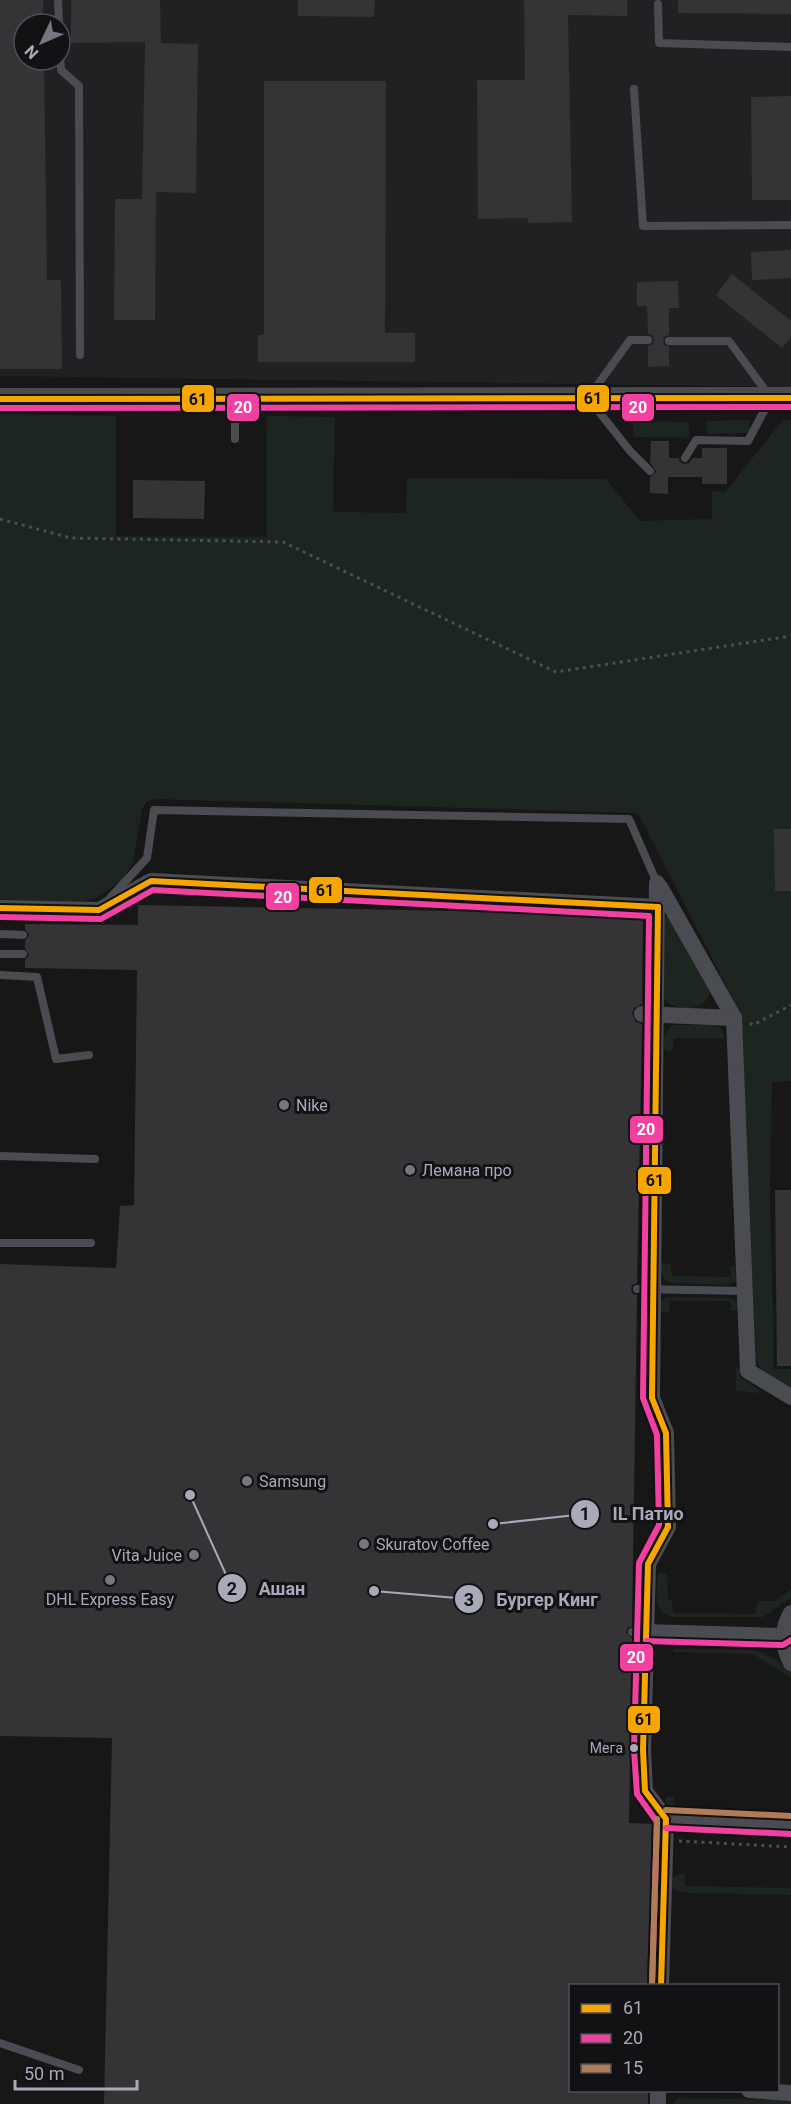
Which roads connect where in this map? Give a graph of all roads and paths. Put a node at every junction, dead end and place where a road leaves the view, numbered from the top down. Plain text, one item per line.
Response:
1 (658, 4) dead end
2 (791, 47) edge
3 (63, 72) edge
4 (634, 89) dead end
5 (791, 225) edge
6 (648, 340) dead end
7 (669, 341) dead end
8 (80, 356) dead end
9 (234, 398) junction
10 (588, 398) junction
11 (781, 398) edge
12 (0, 399) edge
13 (235, 439) dead end
14 (685, 458) dead end
15 (650, 471) dead end
16 (0, 519) edge
17 (791, 636) edge
18 (657, 883) junction
19 (0, 908) edge
20 (658, 908) junction
21 (99, 910) junction
22 (0, 934) edge
23 (23, 935) dead end
24 (0, 954) edge
25 (23, 954) dead end
26 (0, 975) edge
27 (791, 1005) edge
28 (649, 1014) junction
29 (734, 1018) junction
30 (753, 1024) dead end
31 (89, 1055) dead end
32 (0, 1156) edge
33 (95, 1159) dead end
34 (0, 1243) edge
35 (91, 1243) dead end
36 (645, 1289) junction
37 (746, 1291) junction
38 (791, 1397) edge
39 (791, 1613) edge
40 (639, 1632) junction
41 (783, 1636) junction
42 (791, 1663) edge
43 (666, 1819) junction
44 (791, 1825) edge
45 (665, 1840) junction
46 (791, 1847) edge
47 (661, 1984) edge
48 (0, 2043) edge
49 (79, 2070) dead end
50 (770, 2092) edge
51 (791, 2093) edge

1 - 2 lane
3 - 8 lane
4 - 5 lane
6 - 10 lane
7 - 11 lane
9 - 10 main road
9 - 12 main road
9 - 13 lane
10 - 11 main road
10 - 15 lane
11 - 14 lane
16 - 17 path
18 - 20 street
18 - 21 lane
18 - 29 street
19 - 21 street
20 - 21 street
20 - 28 street
22 - 23 lane
24 - 25 lane
26 - 31 lane
27 - 30 path
28 - 29 street
28 - 36 street
29 - 37 street
32 - 33 lane
34 - 35 lane
36 - 37 lane
36 - 40 street
37 - 38 street
39 - 41 street
40 - 41 street
40 - 43 street
41 - 42 street
43 - 44 street
43 - 45 street
45 - 46 path
45 - 47 street
48 - 49 lane
50 - 51 street

